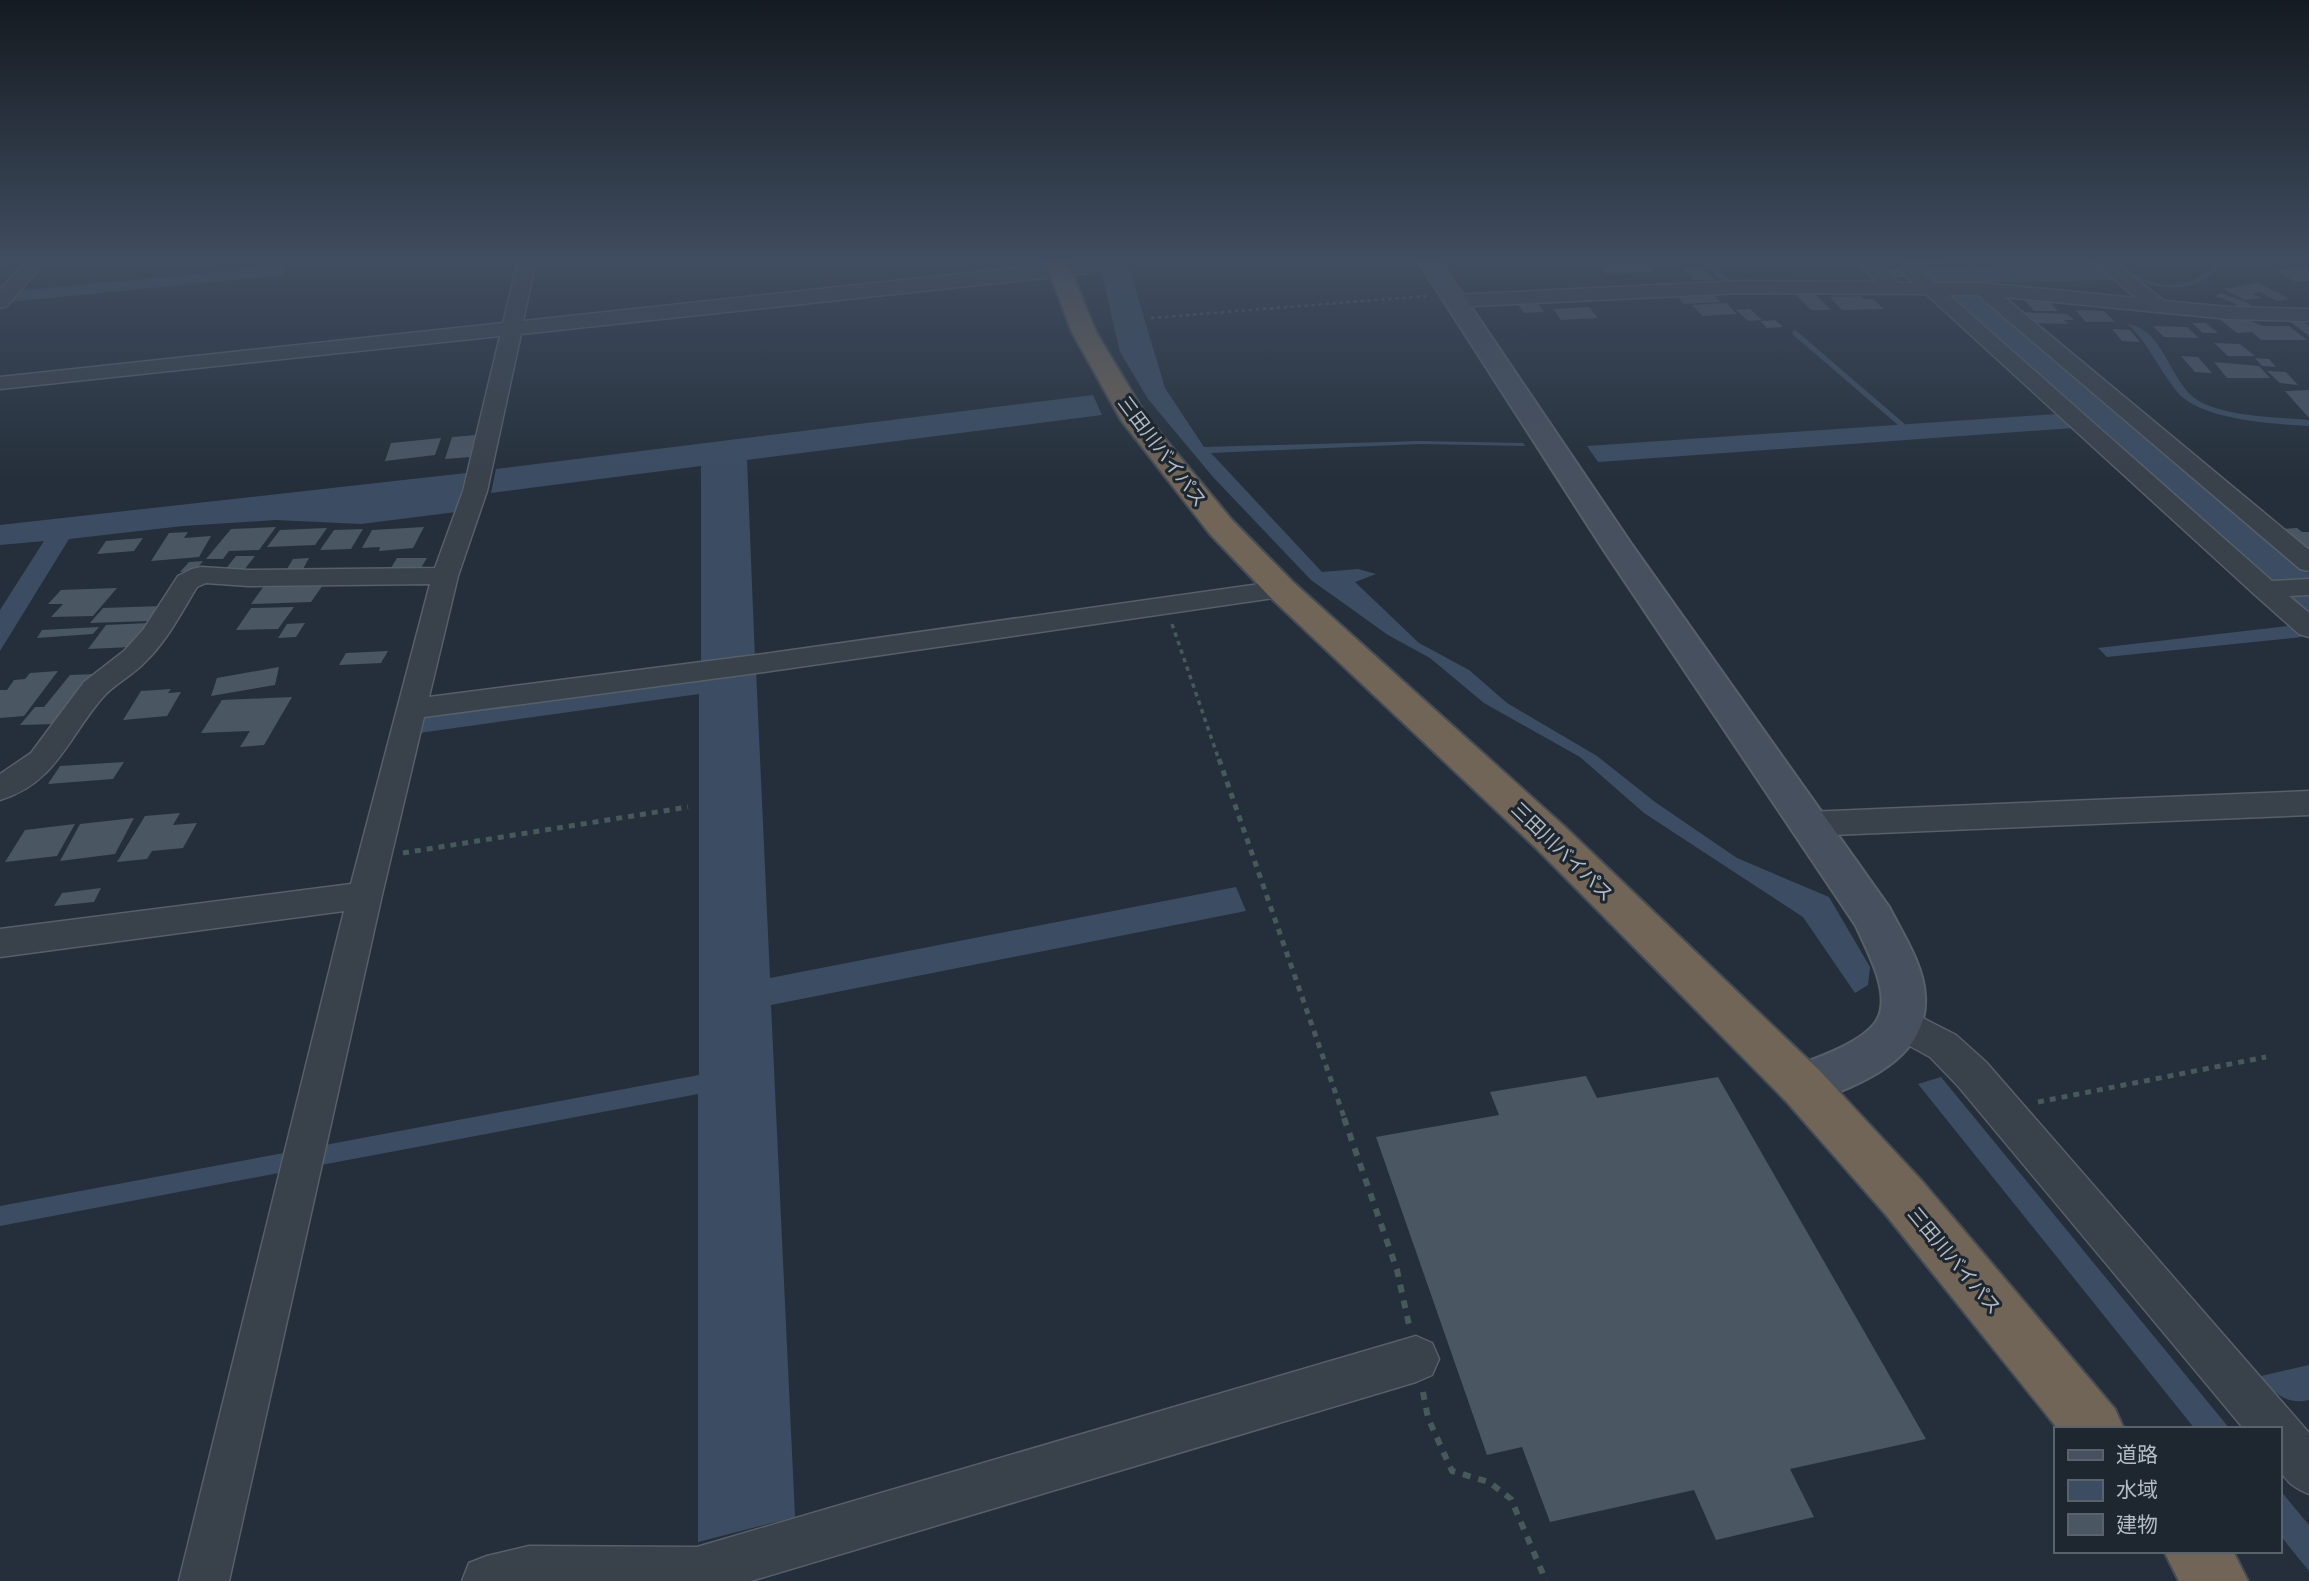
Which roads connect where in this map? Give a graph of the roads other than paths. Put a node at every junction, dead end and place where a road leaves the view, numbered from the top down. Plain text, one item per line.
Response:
1 (449, 335) edge
2 (510, 335) edge
3 (1086, 335) edge
4 (1477, 335) edge
5 (1989, 335) edge
6 (2033, 335) edge
7 (0, 383) edge
8 (2309, 563) edge
9 (445, 576) junction
10 (2285, 588) edge
11 (1281, 589) junction
12 (2309, 628) edge
13 (412, 709) junction
14 (0, 789) edge
15 (2309, 803) edge
16 (1808, 824) junction
17 (365, 895) junction
18 (0, 943) edge
19 (1901, 1023) junction
20 (1802, 1085) junction
21 (1416, 1359) road end
22 (2093, 1427) edge
23 (2273, 1427) edge
24 (2281, 1436) edge
25 (2309, 1470) edge
26 (2196, 1553) edge
27 (497, 1580) edge
28 (204, 1581) edge
29 (2217, 1581) edge

1 - 7 street
2 - 9 street
3 - 11 highway, 三田川バイパス
4 - 16 street
5 - 10 street
6 - 8 street
9 - 13 street
9 - 14 street
10 - 12 street
11 - 13 street
11 - 20 highway, 三田川バイパス
13 - 17 street
15 - 16 street
16 - 19 street
17 - 18 street
17 - 28 street
19 - 20 street
19 - 23 street
20 - 22 highway, 三田川バイパス
21 - 27 street
24 - 25 street
26 - 29 highway

